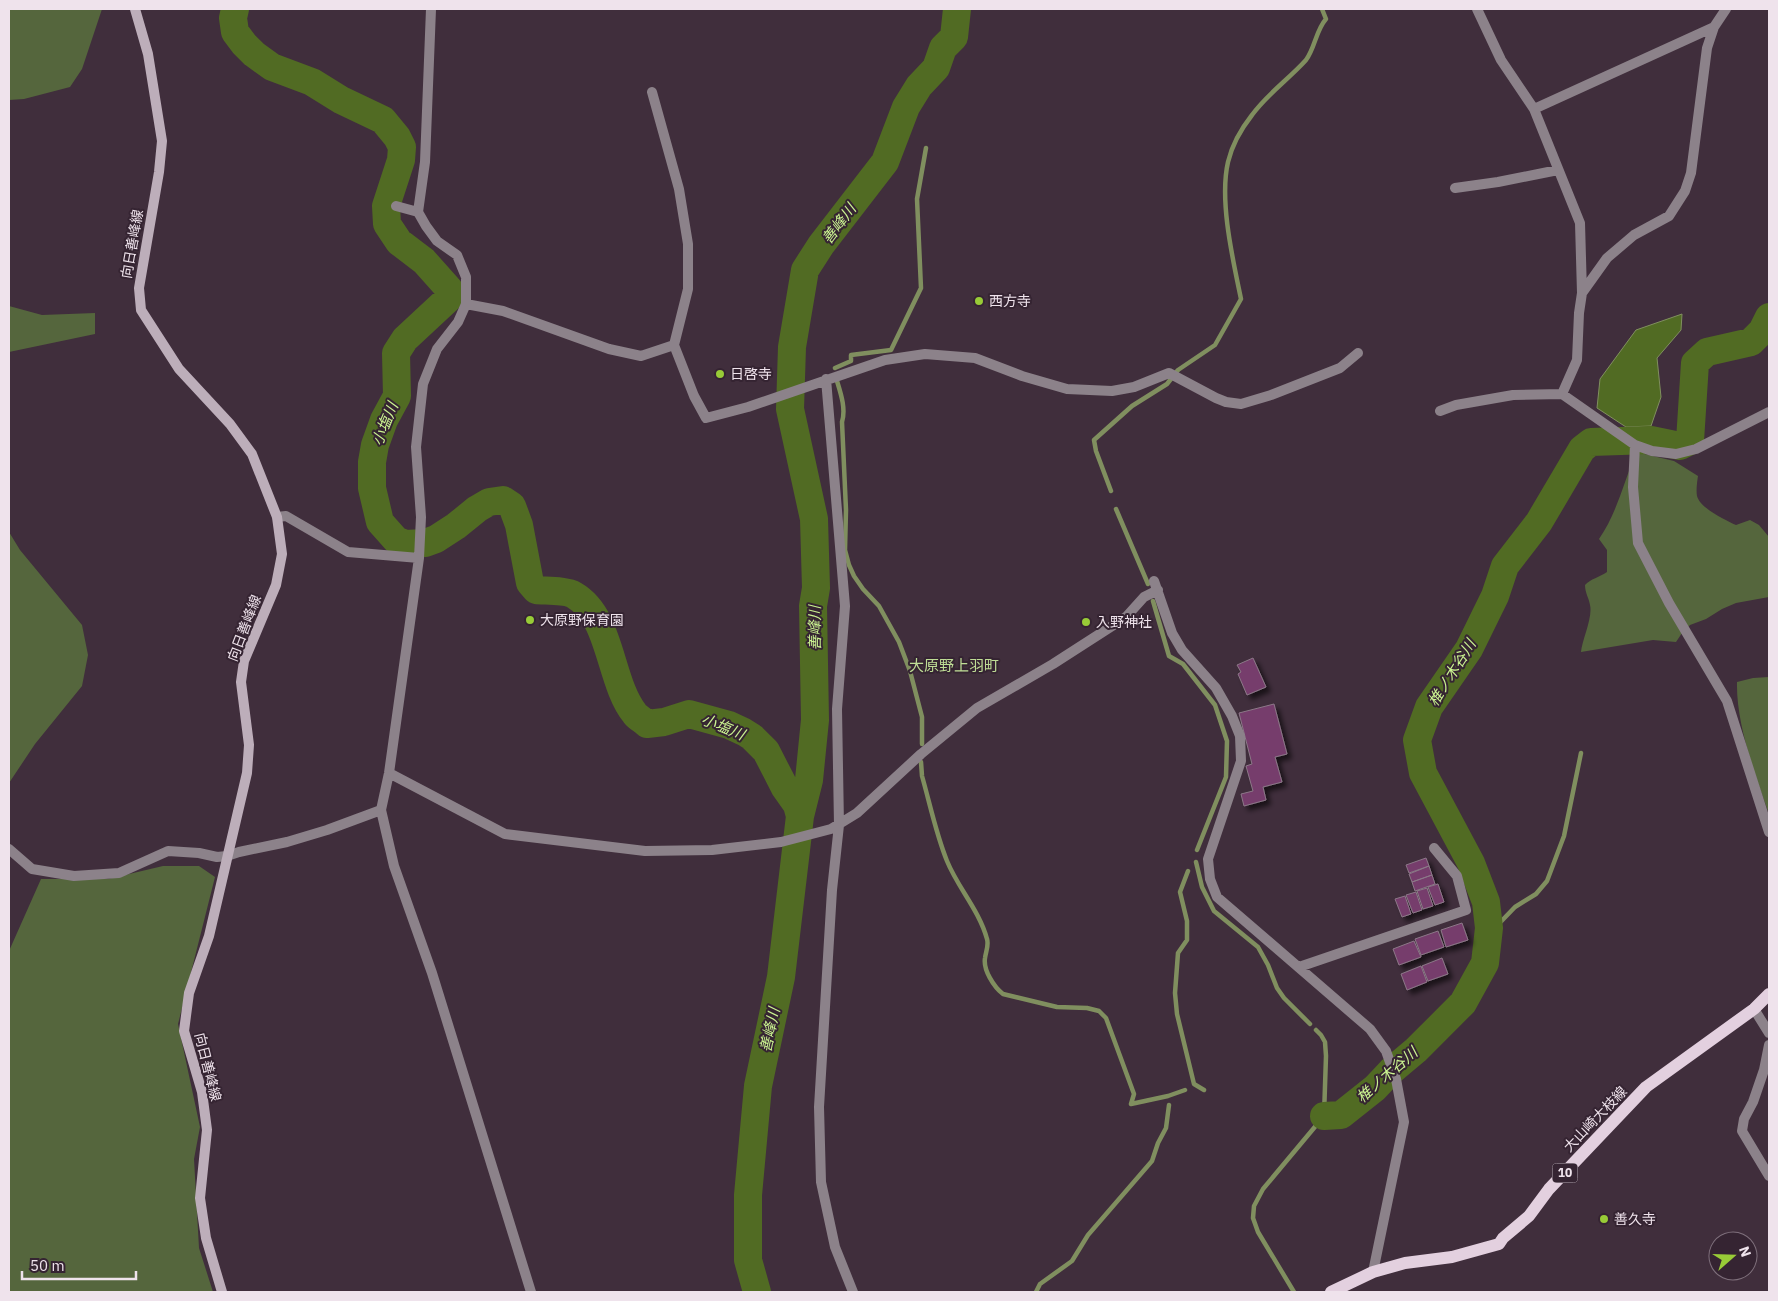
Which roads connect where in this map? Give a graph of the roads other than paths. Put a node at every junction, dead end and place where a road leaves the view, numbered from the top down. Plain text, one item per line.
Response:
1 (135, 9) edge
2 (431, 9) edge
3 (1477, 9) edge
4 (1726, 9) edge
5 (1714, 26) junction
6 (652, 92) dead end
7 (1534, 109) junction
8 (1558, 170) junction
9 (1455, 188) dead end
10 (396, 206) dead end
11 (418, 212) junction
12 (1582, 293) junction
13 (466, 304) junction
14 (674, 345) junction
15 (1358, 353) dead end
16 (822, 381) junction
17 (1562, 394) junction
18 (1440, 412) dead end
19 (1769, 412) edge
20 (1635, 445) junction
21 (278, 517) junction
22 (419, 555) junction
23 (389, 773) junction
24 (381, 810) junction
25 (835, 827) junction
26 (1769, 832) edge
27 (1434, 848) dead end
28 (9, 849) edge
29 (227, 856) junction
30 (1299, 967) junction
31 (1769, 994) edge
32 (1754, 1009) junction
33 (1769, 1033) edge
34 (1769, 1045) edge
35 (1769, 1176) edge
36 (1373, 1272) junction
37 (222, 1292) edge
38 (531, 1292) edge
39 (853, 1292) edge
40 (1332, 1292) edge

1 - 21 main road, 向日善峰線
2 - 11 street
3 - 7 street
4 - 5 street
5 - 7 street
5 - 12 street
6 - 14 street
7 - 8 street
8 - 9 street
8 - 12 street
10 - 11 street
11 - 13 street
12 - 17 street
13 - 14 street
13 - 22 street
14 - 16 street
15 - 16 street
16 - 25 street
17 - 18 street
17 - 20 street
19 - 20 street
20 - 26 street
21 - 22 street
21 - 29 main road, 向日善峰線
22 - 23 street
23 - 24 street
23 - 25 street
24 - 29 street
24 - 38 street
25 - 30 street
25 - 39 street
27 - 30 street
28 - 29 street
29 - 37 main road, 向日善峰線
30 - 36 street
31 - 32 main road, 大山崎大枝線 / 10
32 - 33 street
32 - 36 main road, 大山崎大枝線 / 10
34 - 35 street
36 - 40 main road, 大山崎大枝線 / 10

